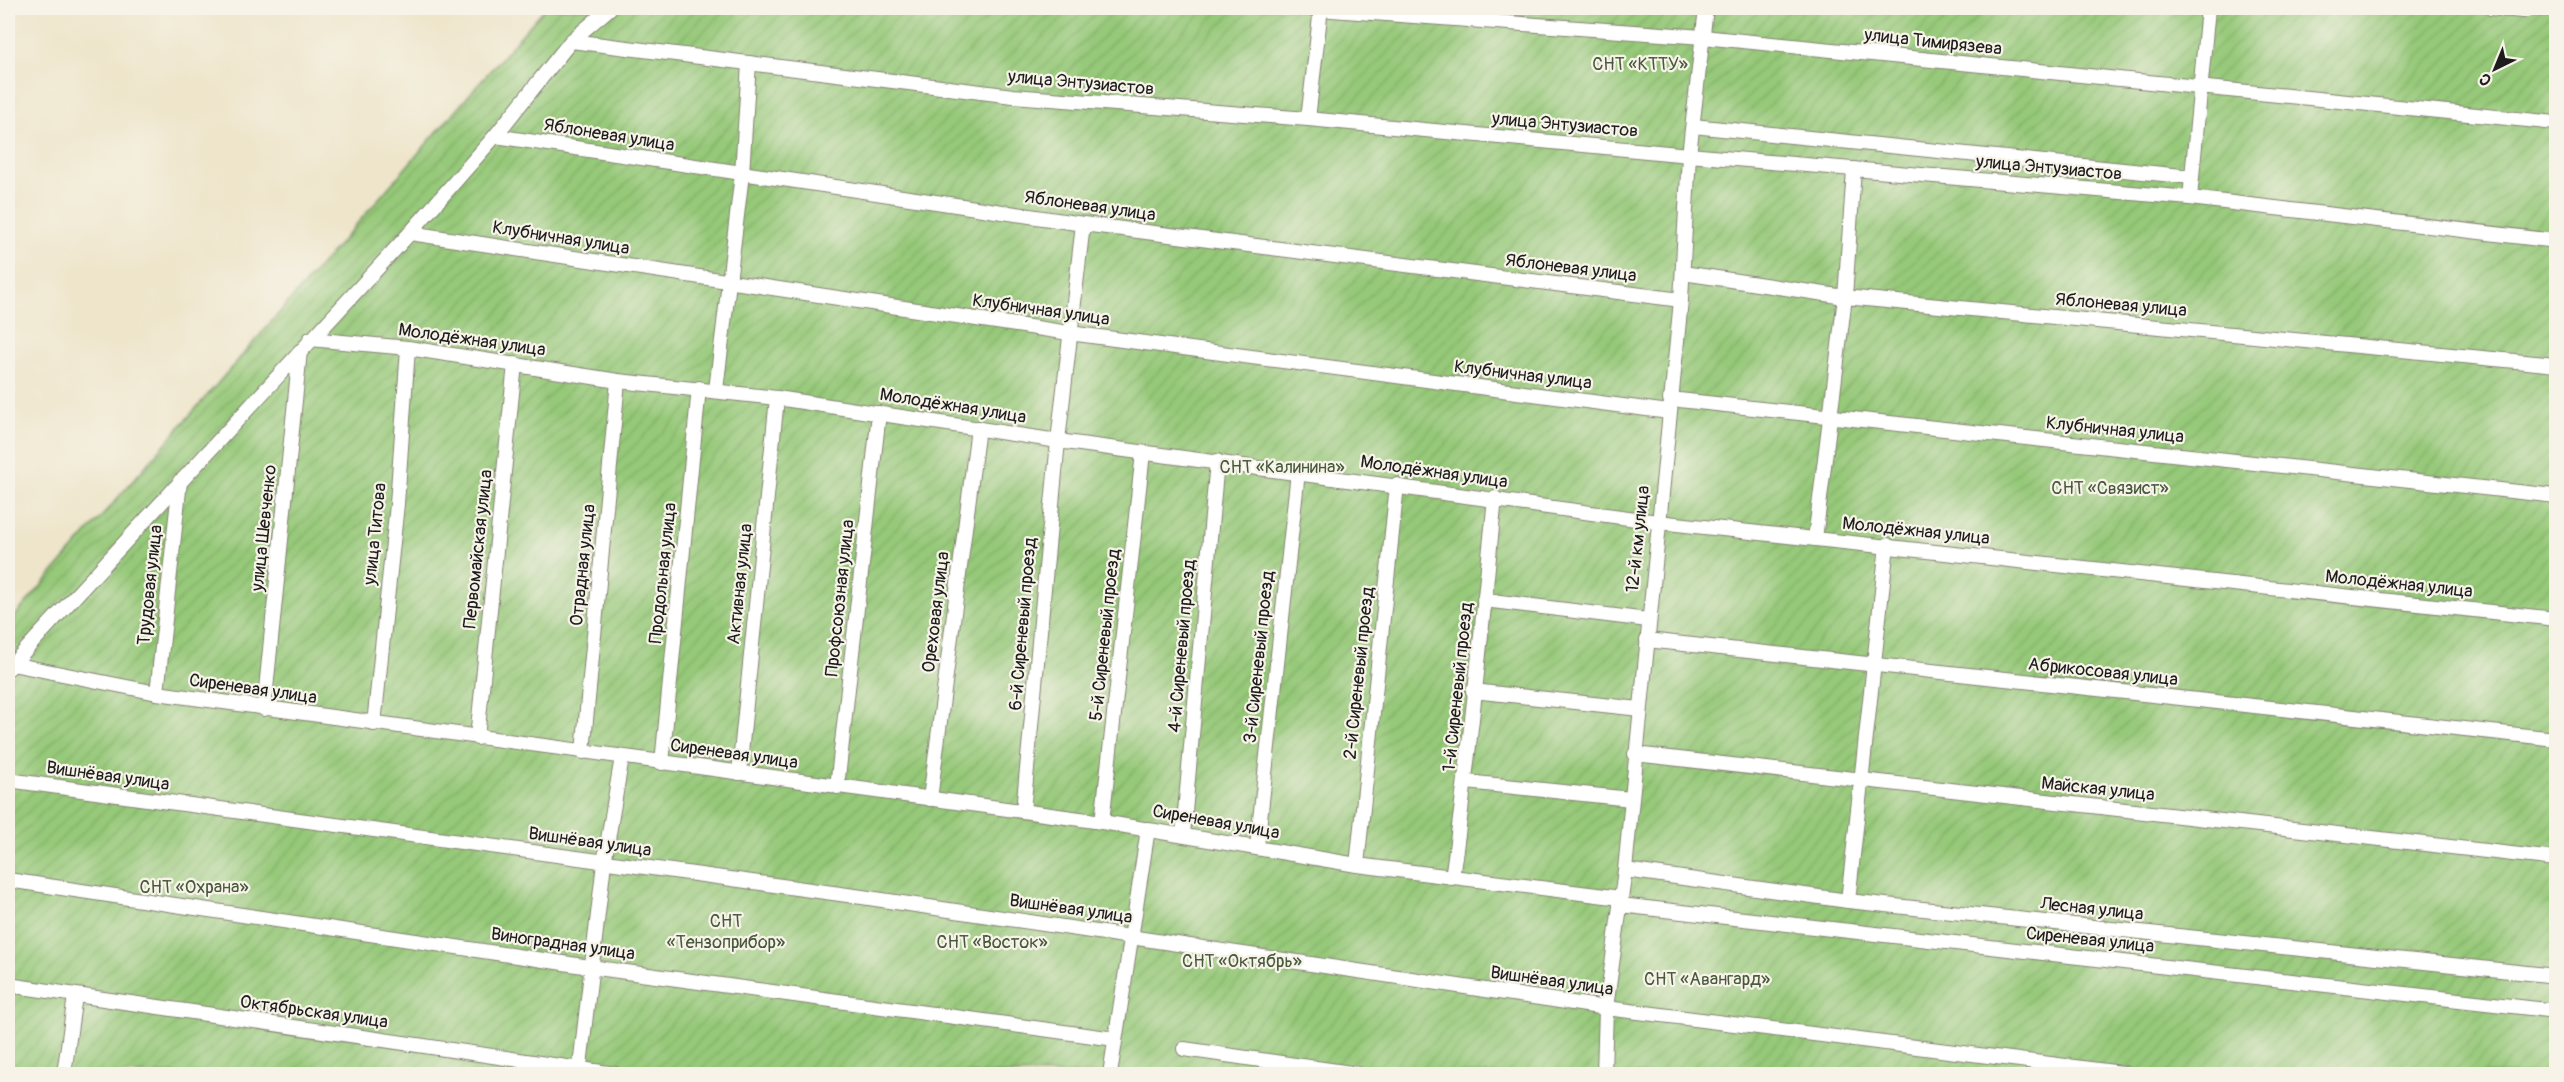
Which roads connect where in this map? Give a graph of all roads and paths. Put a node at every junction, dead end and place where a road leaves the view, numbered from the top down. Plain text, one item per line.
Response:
1 (610, 8) edge
2 (1304, 8) edge
3 (1321, 8) edge
4 (1706, 8) edge
5 (2208, 8) edge
6 (2492, 8) edge
7 (2533, 8) edge
8 (1703, 37) junction
9 (571, 42) junction
10 (749, 63) junction
11 (2201, 87) junction
12 (1308, 119) junction
13 (2556, 123) edge
14 (1693, 126) junction
15 (495, 136) junction
16 (1689, 155) junction
17 (1854, 169) junction
18 (742, 174) junction
19 (2192, 177) junction
20 (2190, 198) junction
21 (1083, 224) junction
22 (410, 233) junction
23 (2556, 241) edge
24 (1683, 273) junction
25 (728, 283) junction
26 (1845, 297) junction
27 (1681, 300) junction
28 (1069, 333) junction
29 (310, 339) junction
30 (408, 348) junction
31 (300, 351) junction
32 (515, 364) junction
33 (2556, 365) edge
34 (618, 381) junction
35 (699, 388) junction
36 (716, 390) junction
37 (777, 398) junction
38 (1669, 405) junction
39 (879, 413) junction
40 (1828, 417) junction
41 (978, 428) junction
42 (1058, 441) junction
43 (1143, 453) junction
44 (1217, 461) junction
45 (1298, 472) junction
46 (180, 481) junction
47 (1397, 485) junction
48 (2556, 496) edge
49 (1495, 498) junction
50 (1658, 522) junction
51 (1815, 539) junction
52 (1887, 545) junction
53 (1485, 600) junction
54 (2556, 619) edge
55 (1648, 620) junction
56 (1647, 640) junction
57 (1876, 665) junction
58 (10, 667) edge
59 (1473, 691) junction
60 (157, 693) junction
61 (264, 709) junction
62 (1640, 709) junction
63 (374, 724) junction
64 (477, 738) junction
65 (2556, 739) edge
66 (583, 753) junction
67 (1635, 754) junction
68 (622, 758) junction
69 (662, 763) junction
70 (739, 773) junction
71 (8, 780) edge
72 (1860, 780) junction
73 (1466, 782) junction
74 (837, 787) junction
75 (930, 799) junction
76 (1631, 799) junction
77 (1023, 811) junction
78 (1102, 822) junction
79 (1148, 829) junction
80 (1183, 834) junction
81 (1257, 847) junction
82 (2556, 859) edge
83 (604, 862) junction
84 (1357, 865) junction
85 (1625, 870) junction
86 (1452, 878) junction
87 (8, 880) edge
88 (1620, 901) junction
89 (1848, 901) junction
90 (1130, 936) junction
91 (590, 967) junction
92 (2556, 976) edge
93 (8, 985) edge
94 (75, 996) junction
95 (1606, 1008) junction
96 (2556, 1011) edge
97 (1115, 1039) junction
98 (1184, 1048) dead end
99 (580, 1072) edge
100 (64, 1074) edge
101 (615, 1074) edge
102 (1110, 1074) edge
103 (1358, 1074) edge
104 (1604, 1074) edge
105 (2130, 1074) edge

1 - 9 street
2 - 3 street, улица Тимирязева
3 - 8 street, улица Тимирязева
3 - 12 street
4 - 8 street, 12-й км улица
5 - 11 street
6 - 7 street
8 - 11 street, улица Тимирязева
8 - 14 street, 12-й км улица
9 - 10 street, улица Энтузиастов
9 - 15 street
10 - 12 street, улица Энтузиастов
10 - 18 street
11 - 13 street, улица Тимирязева
11 - 19 street
12 - 16 street, улица Энтузиастов
14 - 16 street, 12-й км улица
14 - 19 street
15 - 18 street, Яблоневая улица
15 - 22 street
16 - 17 street, улица Энтузиастов
16 - 24 street, 12-й км улица
17 - 20 street, улица Энтузиастов
17 - 26 street
18 - 21 street, Яблоневая улица
18 - 25 street
19 - 20 street
20 - 23 street, улица Энтузиастов
21 - 27 street, Яблоневая улица
21 - 28 street, 6-й Сиреневый проезд
22 - 25 street, Клубничная улица
22 - 29 street
24 - 26 street, Яблоневая улица
24 - 27 street, 12-й км улица
25 - 28 street, Клубничная улица
25 - 36 street
26 - 33 street, Яблоневая улица
26 - 40 street
27 - 38 street, 12-й км улица
28 - 38 street, Клубничная улица
28 - 42 street, 6-й Сиреневый проезд
29 - 30 street, Молодёжная улица
29 - 31 street
30 - 32 street, Молодёжная улица
30 - 63 street, улица Титова
31 - 46 street
31 - 61 street, улица Шевченко
32 - 34 street, Молодёжная улица
32 - 64 street, Первомайская улица
34 - 35 street, Молодёжная улица
34 - 66 street, Отрадная улица
35 - 36 street, Молодёжная улица
35 - 69 street, Продольная улица
36 - 37 street, Молодёжная улица
37 - 39 street, Молодёжная улица
37 - 70 street, Активная улица
38 - 40 street, Клубничная улица
38 - 50 street, 12-й км улица
39 - 41 street, Молодёжная улица
39 - 74 street, Профсоюзная улица
40 - 48 street, Клубничная улица
40 - 51 street
41 - 42 street, Молодёжная улица
41 - 75 street, Ореховая улица
42 - 43 street, Молодёжная улица
42 - 77 street, 6-й Сиреневый проезд
43 - 44 street, Молодёжная улица
43 - 78 street, 5-й Сиреневый проезд
44 - 45 street, Молодёжная улица
44 - 80 street, 4-й Сиреневый проезд
45 - 47 street, Молодёжная улица
45 - 81 street, 3-й Сиреневый проезд
46 - 58 street
46 - 60 street, Трудовая улица
47 - 49 street, Молодёжная улица
47 - 84 street, 2-й Сиреневый проезд
49 - 50 street, Молодёжная улица
49 - 53 street, 1-й Сиреневый проезд
50 - 51 street, Молодёжная улица
50 - 55 street, 12-й км улица
51 - 52 street, Молодёжная улица
52 - 54 street, Молодёжная улица
52 - 57 street
53 - 55 street
53 - 59 street, 1-й Сиреневый проезд
55 - 56 street, 12-й км улица
56 - 57 street, Абрикосовая улица
56 - 62 street, 12-й км улица
57 - 65 street, Абрикосовая улица
57 - 72 street
58 - 60 street, Сиреневая улица
59 - 62 street
59 - 73 street, 1-й Сиреневый проезд
60 - 61 street, Сиреневая улица
61 - 63 street, Сиреневая улица
62 - 67 street, 12-й км улица
63 - 64 street, Сиреневая улица
64 - 66 street, Сиреневая улица
66 - 68 street, Сиреневая улица
67 - 72 street, Майская улица
67 - 76 street, 12-й км улица
68 - 69 street, Сиреневая улица
68 - 83 street
69 - 70 street, Сиреневая улица
70 - 74 street, Сиреневая улица
71 - 83 street, Вишнёвая улица
72 - 82 street, Майская улица
72 - 89 street
73 - 76 street
73 - 86 street, 1-й Сиреневый проезд
74 - 75 street, Сиреневая улица
75 - 77 street, Сиреневая улица
76 - 85 street, 12-й км улица
77 - 78 street, Сиреневая улица
78 - 79 street, Сиреневая улица
79 - 80 street, Сиреневая улица
79 - 90 street
80 - 81 street, Сиреневая улица
81 - 84 street, Сиреневая улица
83 - 90 street, Вишнёвая улица
83 - 91 street
84 - 86 street, Сиреневая улица
85 - 88 street, 12-й км улица
85 - 89 street, Лесная улица
86 - 88 street, Сиреневая улица
87 - 91 street, Виноградная улица
88 - 95 street, 12-й км улица
88 - 96 street, Сиреневая улица
89 - 92 street, Лесная улица
90 - 95 street, Вишнёвая улица
90 - 97 street
91 - 97 street, Виноградная улица
91 - 99 street
93 - 94 street, Октябрьская улица
94 - 99 street, Октябрьская улица
94 - 100 street
95 - 104 street, 12-й км улица
95 - 105 street, Вишнёвая улица
97 - 102 street
98 - 103 street
99 - 101 street, Октябрьская улица

